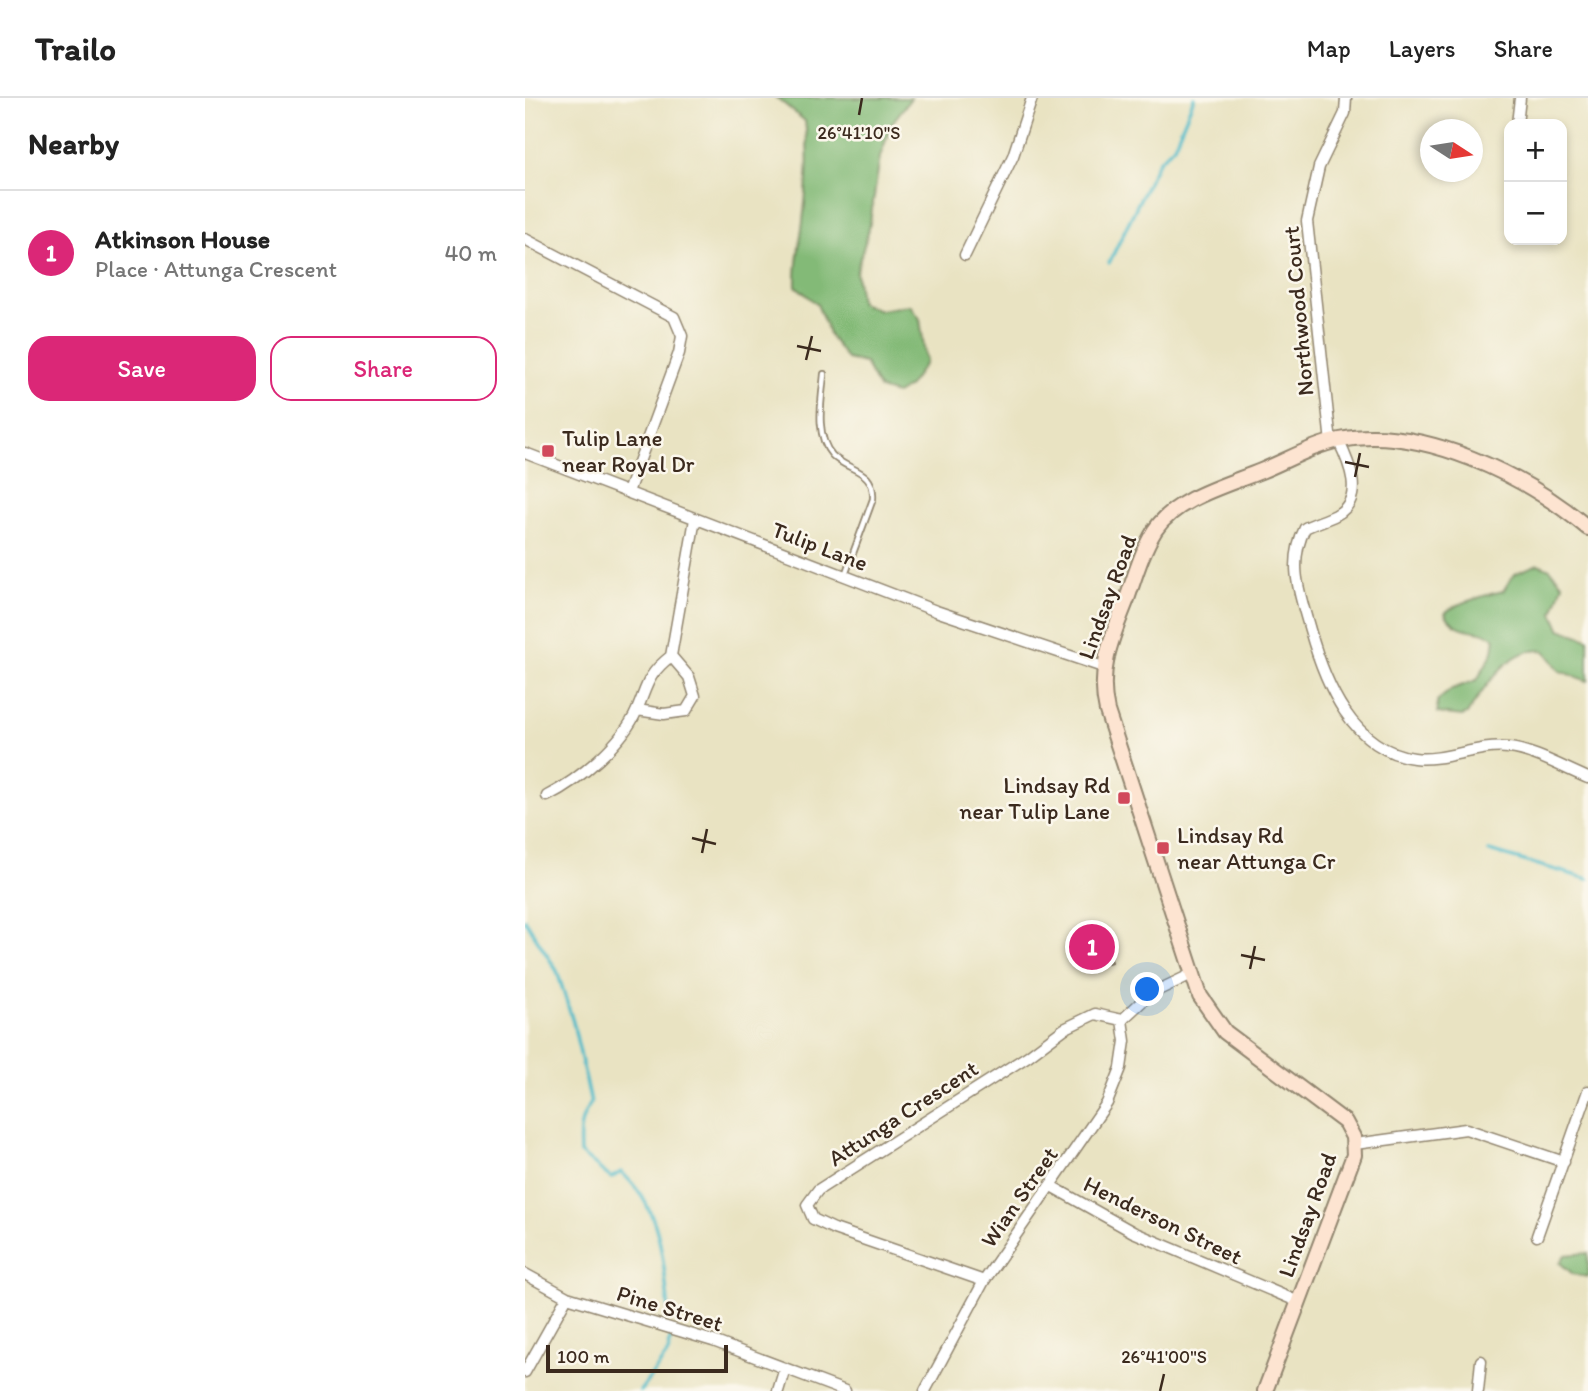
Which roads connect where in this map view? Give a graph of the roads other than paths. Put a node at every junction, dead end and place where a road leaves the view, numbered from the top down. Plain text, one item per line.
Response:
1 (1033, 98) edge
2 (1346, 98) edge
3 (1520, 98) edge
4 (1518, 119) edge
5 (525, 239) edge
6 (965, 255) dead end
7 (824, 374) dead end
8 (1334, 442) junction
9 (525, 453) edge
10 (628, 492) junction
11 (695, 519) junction
12 (1588, 528) edge
13 (844, 576) junction
14 (671, 656) junction
15 (1103, 667) junction
16 (636, 710) junction
17 (1588, 778) edge
18 (547, 796) dead end
19 (1192, 974) junction
20 (1122, 1020) junction
21 (1588, 1091) edge
22 (1355, 1144) junction
23 (1564, 1162) junction
24 (1051, 1186) junction
25 (1537, 1236) dead end
26 (525, 1274) edge
27 (984, 1281) junction
28 (567, 1297) junction
29 (1299, 1302) junction
30 (1481, 1361) dead end
31 (785, 1368) junction
32 (525, 1372) edge
33 (778, 1391) edge
34 (845, 1391) edge
35 (925, 1391) edge
36 (1265, 1391) edge
37 (1478, 1391) edge

1 - 6 street
2 - 8 street, Northwood Court
3 - 4 street
5 - 10 street
7 - 13 lane
8 - 12 street, Lindsay Road
8 - 15 street, Lindsay Road
8 - 17 street, Northwood Court
9 - 10 street, Tulip Lane
10 - 11 street, Tulip Lane
11 - 13 street, Tulip Lane
11 - 14 street
13 - 15 street, Tulip Lane
14 - 16 street
14 - 16 street
15 - 19 street, Lindsay Road
16 - 18 street
19 - 20 street
19 - 22 street, Lindsay Road
20 - 24 street, Wian Street
20 - 27 street, Attunga Crescent
21 - 23 street
22 - 23 street
22 - 29 street, Lindsay Road
23 - 25 street
24 - 27 street, Wian Street
24 - 29 street, Henderson Street
26 - 28 street, Pine Street
27 - 35 street, Wian Street
28 - 31 street, Pine Street
28 - 32 street
29 - 36 street, Lindsay Road
30 - 37 street
31 - 33 street
31 - 34 street, Pine Street

